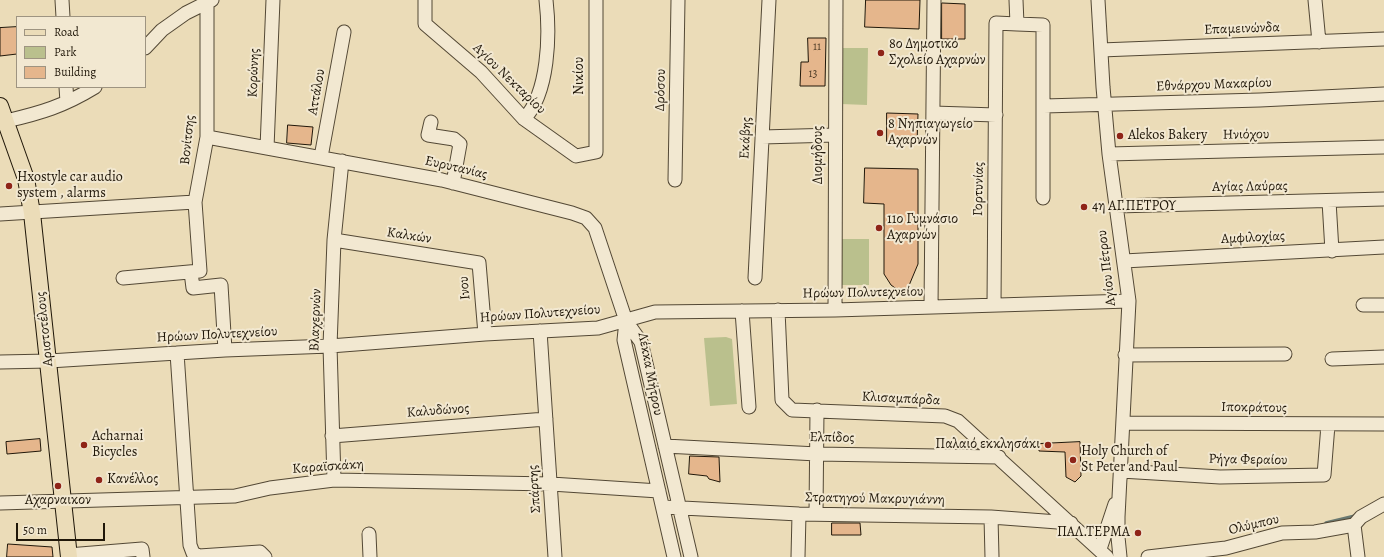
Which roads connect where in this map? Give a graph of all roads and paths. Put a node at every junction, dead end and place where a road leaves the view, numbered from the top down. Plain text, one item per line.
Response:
1 (62, 0) edge
2 (273, 0) edge
3 (425, 0) edge
4 (546, 0) edge
5 (596, 0) edge
6 (678, 0) edge
7 (769, 0) edge
8 (836, 0) edge
9 (934, 0) edge
10 (1016, 0) edge
11 (1098, 0) edge
12 (1315, 0) edge
13 (210, 1) edge
14 (63, 16) edge
15 (1017, 24) junction
16 (344, 32) dead end
17 (1384, 39) edge
18 (1319, 42) junction
19 (146, 47) edge
20 (1101, 50) junction
21 (66, 88) edge
22 (93, 88) edge
23 (1384, 94) edge
24 (67, 102) junction
25 (1104, 105) junction
26 (1044, 106) junction
27 (3, 113) edge
28 (933, 113) junction
29 (996, 116) junction
30 (524, 119) junction
31 (431, 122) dead end
32 (835, 135) junction
33 (207, 137) junction
34 (762, 137) junction
35 (1384, 147) edge
36 (267, 148) junction
37 (596, 152) joint
38 (1109, 154) junction
39 (321, 157) junction
40 (342, 161) junction
41 (675, 180) dead end
42 (453, 183) junction
43 (1043, 198) dead end
44 (1384, 199) edge
45 (1329, 201) junction
46 (195, 202) junction
47 (1116, 206) junction
48 (32, 212) junction
49 (0, 214) edge
50 (334, 240) junction
51 (1384, 247) edge
52 (1332, 250) junction
53 (1124, 261) junction
54 (479, 263) joint
55 (191, 272) junction
56 (123, 278) dead end
57 (755, 278) dead end
58 (1129, 301) junction
59 (1384, 304) edge
60 (994, 305) junction
61 (1363, 305) dead end
62 (931, 307) junction
63 (778, 310) junction
64 (834, 310) junction
65 (742, 311) junction
66 (626, 321) junction
67 (540, 331) junction
68 (485, 334) junction
69 (330, 346) junction
70 (226, 350) junction
71 (177, 353) junction
72 (1285, 354) dead end
73 (1126, 355) junction
74 (1384, 357) edge
75 (1332, 359) dead end
76 (49, 361) junction
77 (0, 362) edge
78 (749, 406) dead end
79 (817, 410) junction
80 (546, 419) junction
81 (1123, 423) junction
82 (1384, 424) edge
83 (1328, 425) junction
84 (332, 436) junction
85 (665, 446) junction
86 (817, 454) junction
87 (998, 456) junction
88 (1121, 471) junction
89 (334, 480) junction
90 (551, 484) junction
91 (659, 491) junction
92 (187, 499) junction
93 (63, 500) junction
94 (0, 503) edge
95 (1384, 504) edge
96 (662, 507) junction
97 (680, 507) junction
98 (799, 514) junction
99 (816, 514) junction
100 (991, 517) junction
101 (1071, 522) junction
102 (1354, 525) junction
103 (369, 534) dead end
104 (1103, 553) edge
105 (235, 555) edge
106 (68, 556) edge
107 (144, 557) edge
108 (265, 557) edge
109 (370, 557) edge
110 (555, 557) edge
111 (674, 557) edge
112 (691, 557) edge
113 (798, 557) edge
114 (992, 557) edge
115 (1120, 557) edge
116 (1148, 557) edge
117 (1358, 557) edge

1 - 14 street
2 - 36 street, Κορώνης
3 - 30 street, Αγίου Νεκταρίου
4 - 30 street
5 - 37 street, Νικίου
6 - 41 street, Δρόσου
7 - 34 street, Εκάβης
8 - 32 street, Διομήδους
9 - 28 street
10 - 15 street
11 - 20 street, Αγίου Πέτρου
12 - 18 street
13 - 19 street
13 - 33 street, Βονίτσης
15 - 26 street
15 - 29 street, Γορτυνίας
16 - 39 street, Αττάλου
17 - 18 street, Επαμεινώνδα
18 - 20 street, Επαμεινώνδα
20 - 25 street, Αγίου Πέτρου
21 - 24 street
22 - 24 street
23 - 25 street, Εθνάρχου Μακαρίου
24 - 27 street
25 - 26 street, Εθνάρχου Μακαρίου
25 - 38 street, Αγίου Πέτρου
26 - 43 street
27 - 48 main road, Αριστοτέλους
28 - 29 street
28 - 62 street
29 - 60 street, Γορτυνίας
30 - 37 street, Αγίου Νεκταρίου
31 - 42 street
32 - 34 street
32 - 64 street, Διομήδους
33 - 36 street, Ευρυτανίας
33 - 46 street, Βονίτσης
34 - 57 street, Εκάβης
35 - 38 street, Ηνιόχου
36 - 39 street, Ευρυτανίας
38 - 47 street, Αγίου Πέτρου
39 - 40 street, Ευρυτανίας
40 - 42 street, Ευρυτανίας
40 - 50 street, Βλαχερνών
42 - 66 street, Ευρυτανίας
44 - 45 street, Αγίας Λαύρας
45 - 47 street, Αγίας Λαύρας
45 - 52 street
46 - 48 street
46 - 55 street, Βονίτσης
47 - 53 street, Αγίου Πέτρου
48 - 49 street
48 - 76 main road, Αριστοτέλους
50 - 54 street, Καλκών
50 - 69 street, Βλαχερνών
51 - 52 street, Αμφιλοχίας
52 - 53 street, Αμφιλοχίας
53 - 58 street, Αγίου Πέτρου
54 - 68 street, Ινου
55 - 56 street
55 - 70 street
58 - 60 street, Ηρώων Πολυτεχνείου
58 - 73 street, Αγίου Πέτρου
59 - 61 street
60 - 62 street, Ηρώων Πολυτεχνείου
62 - 64 street, Ηρώων Πολυτεχνείου
63 - 64 street, Ηρώων Πολυτεχνείου
63 - 65 street, Ηρώων Πολυτεχνείου
63 - 79 street, Κλισαμπάρδα
65 - 66 street, Ηρώων Πολυτεχνείου
65 - 78 street
66 - 67 street, Ηρώων Πολυτεχνείου
66 - 85 street, Λέκκα Μήτρου
66 - 91 street, Λέκκα Μήτρου
67 - 68 street, Ηρώων Πολυτεχνείου
67 - 80 street, Σπάρτης
68 - 69 street, Ηρώων Πολυτεχνείου
69 - 70 street, Ηρώων Πολυτεχνείου
69 - 84 street, Βλαχερνών
70 - 71 street, Ηρώων Πολυτεχνείου
71 - 76 street, Ηρώων Πολυτεχνείου
71 - 92 street
72 - 73 street
73 - 81 street, Αγίου Πέτρου
74 - 75 street
76 - 77 street, Ηρώων Πολυτεχνείου
76 - 93 main road, Αριστοτέλους
79 - 86 street
79 - 87 street, Κλισαμπάρδα
80 - 84 street, Καλυδώνος
80 - 90 street, Σπάρτης
81 - 83 street, Ιποκράτους
81 - 88 street, Αγίου Πέτρου
82 - 83 street, Ιποκράτους
83 - 88 street, Ρήγα Φεραίου
84 - 89 street, Βλαχερνών
85 - 86 street, Ελπίδος
85 - 97 street, Λέκκα Μήτρου
86 - 87 street, Ελπίδος
86 - 99 street
87 - 101 street, Κλισαμπάρδα
88 - 104 street
88 - 115 street, Αγίου Πέτρου
89 - 90 street, Καραϊσκάκη
89 - 92 street, Καραϊσκάκη
90 - 91 street, Καραϊσκάκη
90 - 110 street, Σπάρτης
91 - 96 street, Λέκκα Μήτρου
92 - 93 street, Καραϊσκάκη
92 - 105 street
93 - 94 street, Καραϊσκάκη
93 - 106 main road, Αριστοτέλους
95 - 102 street
96 - 97 street, Στρατηγού Μακρυγιάννη
96 - 111 street, Λέκκα Μήτρου
97 - 98 street, Στρατηγού Μακρυγιάννη
97 - 112 street, Λέκκα Μήτρου
98 - 99 street, Στρατηγού Μακρυγιάννη
98 - 113 street
99 - 100 street, Στρατηγού Μακρυγιάννη
100 - 101 street, Στρατηγού Μακρυγιάννη
100 - 114 street
101 - 104 street, Κλισαμπάρδα
102 - 116 street, Ολύμπου
102 - 117 street
103 - 109 street
105 - 108 street
106 - 107 street

